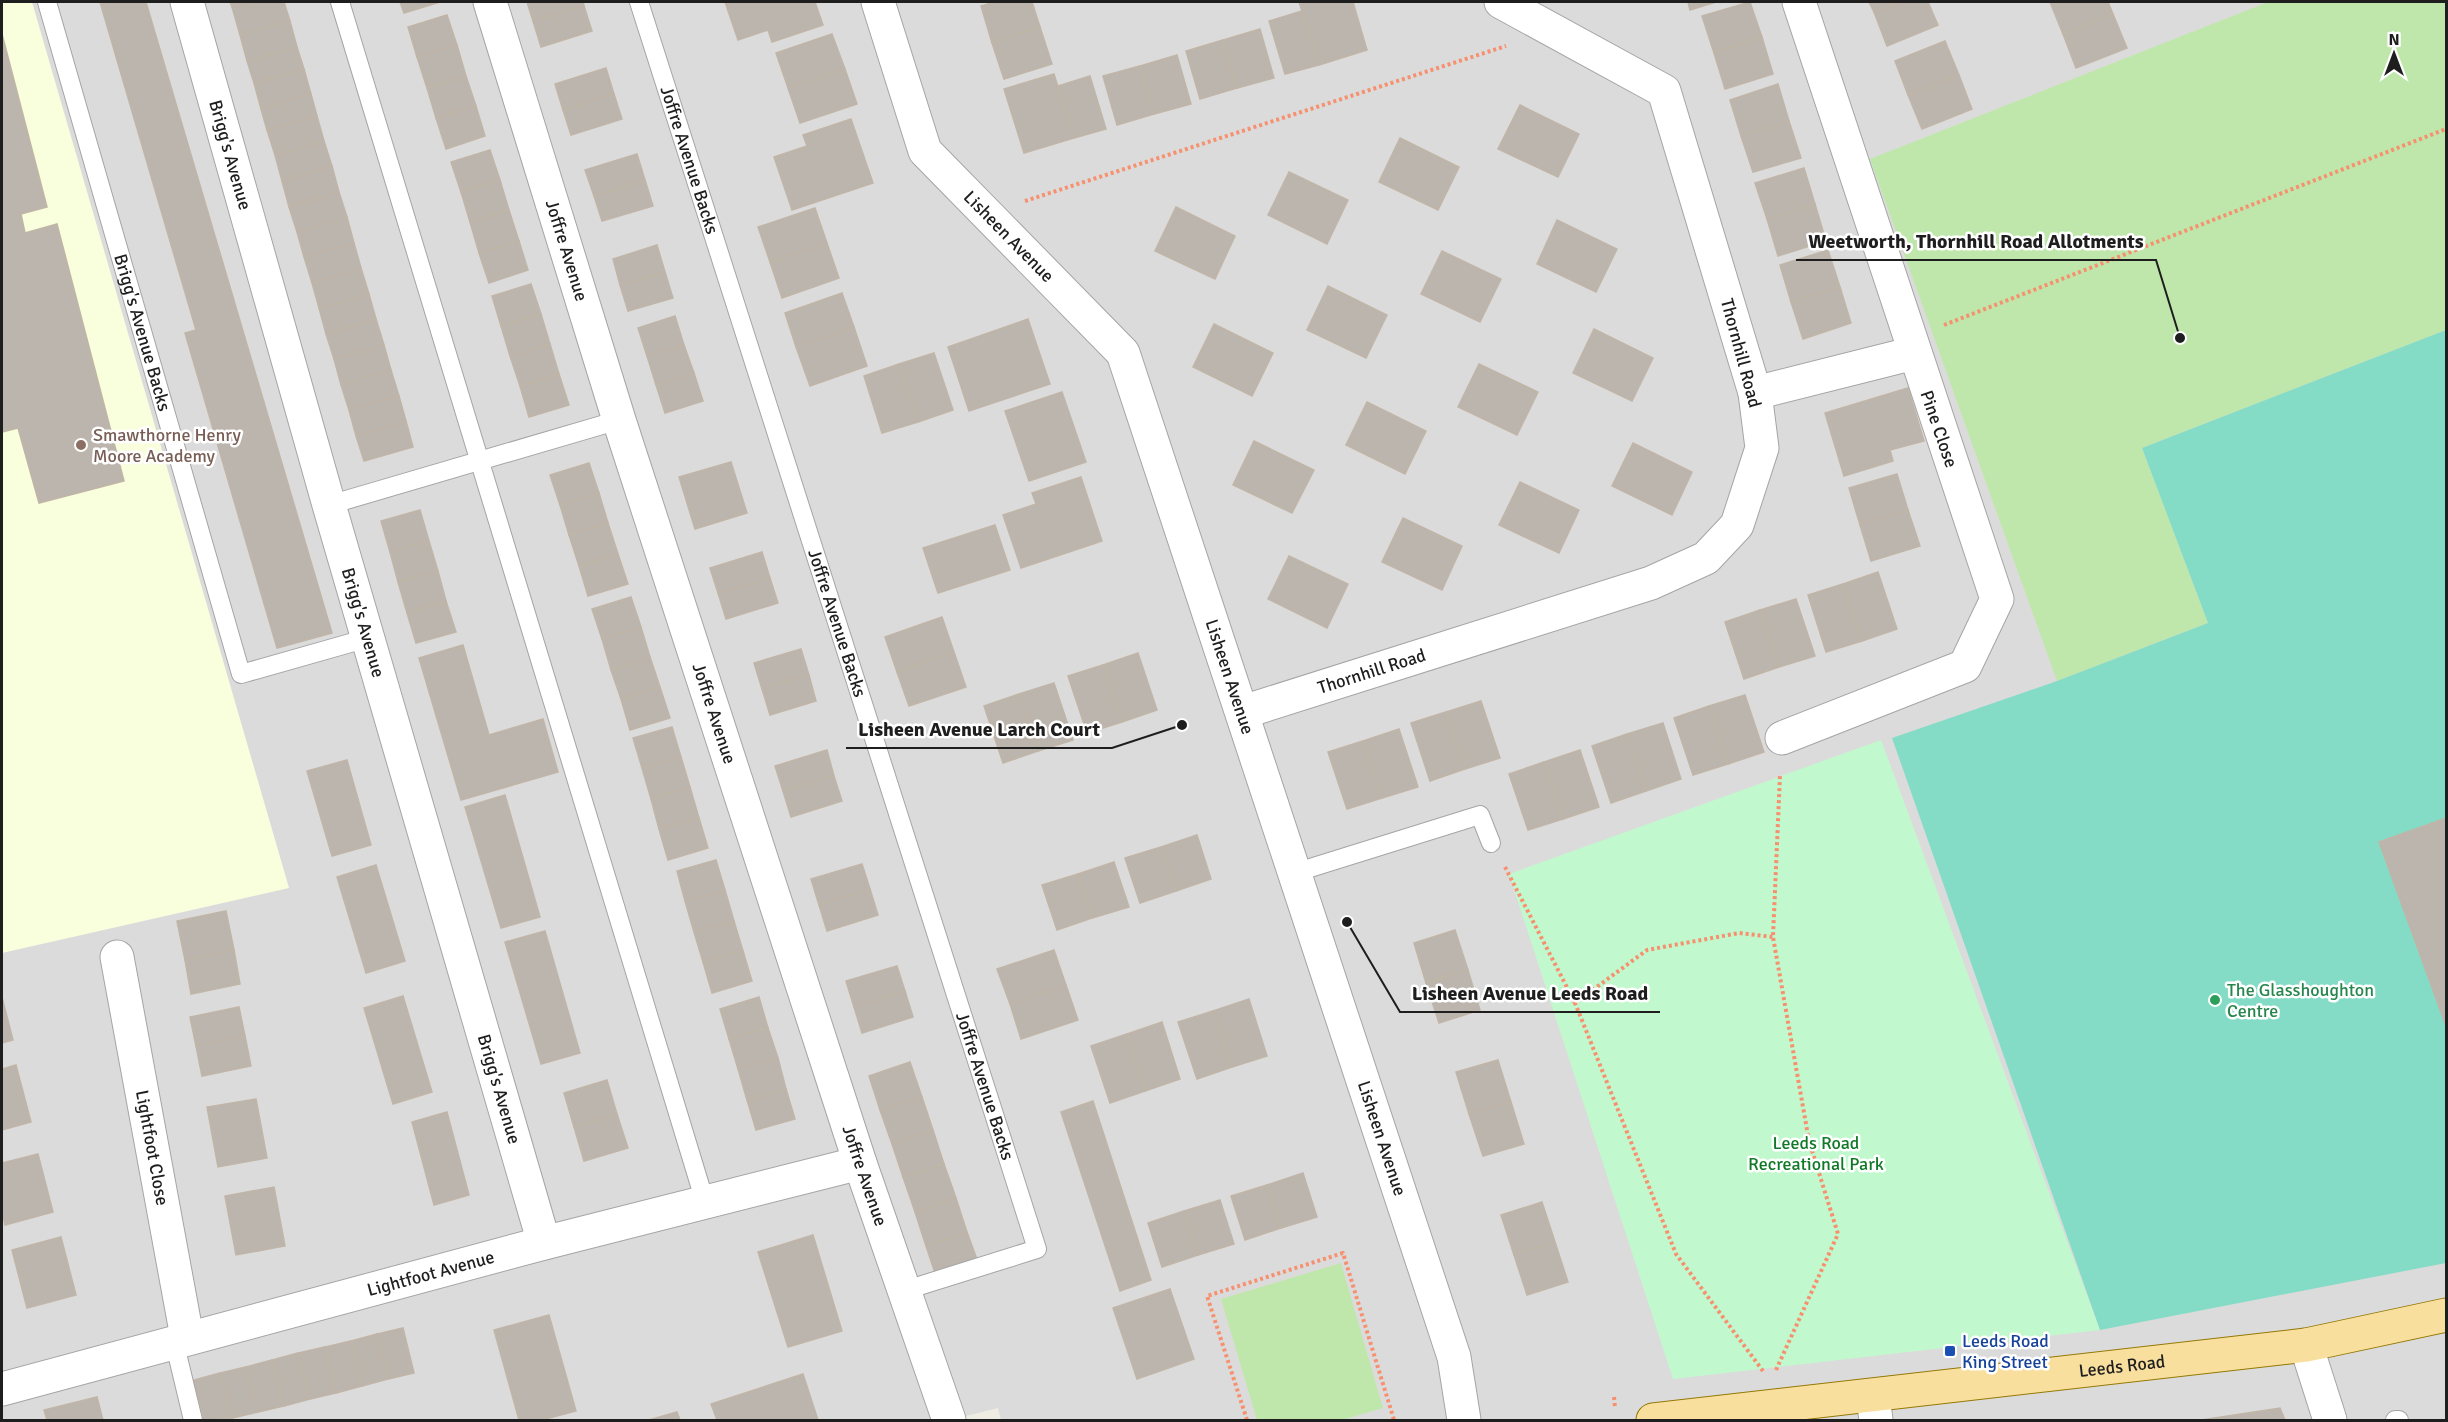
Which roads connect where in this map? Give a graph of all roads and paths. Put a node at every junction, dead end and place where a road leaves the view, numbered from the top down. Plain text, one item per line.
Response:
1 (47, 2) edge
2 (187, 2) edge
3 (340, 2) edge
4 (490, 2) edge
5 (639, 2) edge
6 (878, 2) edge
7 (1501, 2) edge
8 (1799, 2) edge
9 (1555, 31) junction
10 (2446, 129) edge
11 (987, 213) junction
12 (1911, 346) junction
13 (1755, 393) junction
14 (619, 420) junction
15 (480, 461) junction
16 (329, 505) junction
17 (368, 639) junction
18 (1243, 712) junction
19 (1782, 738) joint
20 (1491, 843) joint
21 (1294, 873) junction
22 (1773, 937) junction
23 (117, 957) dead end
24 (1575, 1003) junction
25 (860, 1163) junction
26 (705, 1202) junction
27 (544, 1243) junction
28 (903, 1291) junction
29 (2446, 1315) edge
30 (180, 1339) junction
31 (2306, 1345) junction
32 (1775, 1371) dead end
33 (1764, 1372) dead end
34 (2, 1389) edge
35 (1614, 1397) dead end
36 (1615, 1408) dead end
37 (1874, 1409) edge
38 (193, 1420) edge
39 (949, 1420) edge
40 (1247, 1420) edge
41 (1394, 1420) edge
42 (1464, 1420) edge
43 (1653, 1420) edge
44 (2330, 1420) edge

1 - 17 lane, Brigg's Avenue Backs
2 - 16 street, Brigg's Avenue
3 - 15 lane
4 - 14 street, Joffre Avenue
5 - 28 lane, Joffre Avenue Backs
6 - 11 street, Lisheen Avenue
7 - 9 street, Thornhill Road
8 - 12 street, Pine Close
9 - 11 path
9 - 13 street, Thornhill Road
10 - 12 path
11 - 18 street, Lisheen Avenue
12 - 13 street
12 - 19 street, Pine Close
13 - 18 street, Thornhill Road
14 - 15 lane
14 - 25 street, Joffre Avenue
15 - 16 lane
15 - 26 lane
16 - 17 street, Brigg's Avenue
17 - 27 street, Brigg's Avenue
18 - 21 street, Lisheen Avenue
19 - 22 path
20 - 21 lane
20 - 24 path
21 - 42 street, Lisheen Avenue
22 - 24 path
22 - 32 path
23 - 30 street, Lightfoot Close
24 - 33 path
25 - 26 street, Lightfoot Avenue
25 - 28 street, Joffre Avenue
26 - 27 street, Lightfoot Avenue
27 - 30 street, Lightfoot Avenue
28 - 39 street, Joffre Avenue
29 - 31 main road, Leeds Road
30 - 34 street, Lightfoot Avenue
30 - 38 lane
31 - 37 main road, Leeds Road
31 - 44 street
35 - 36 path
37 - 43 main road, Leeds Road
40 - 41 path

